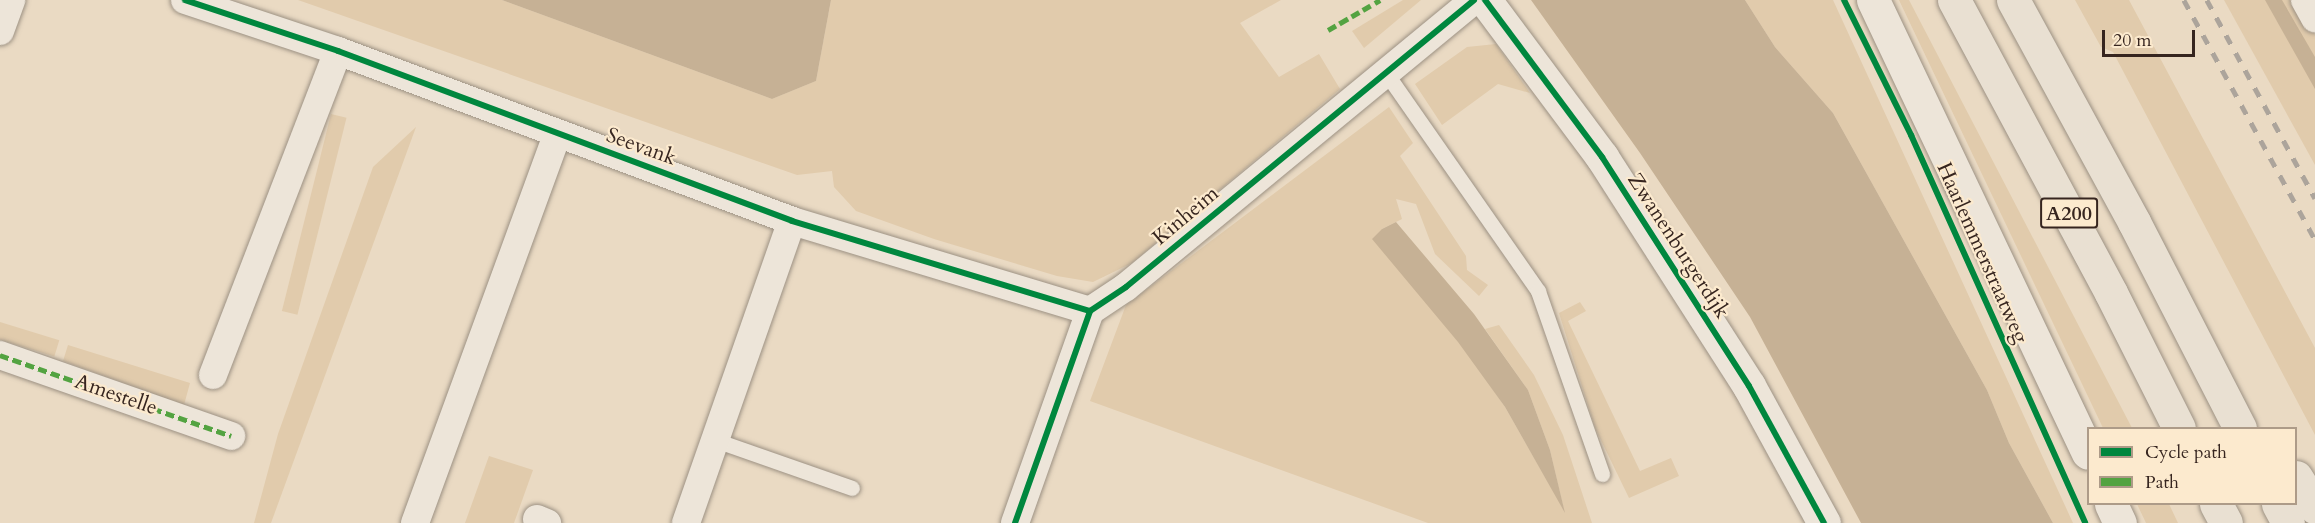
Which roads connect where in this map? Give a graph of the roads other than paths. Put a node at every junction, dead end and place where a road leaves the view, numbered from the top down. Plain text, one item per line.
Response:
1 (11, 0) edge
2 (185, 0) edge
3 (1474, 0) edge
4 (1485, 0) edge
5 (1873, 0) edge
6 (1954, 0) edge
7 (2013, 0) edge
8 (2305, 0) edge
9 (2315, 18) edge
10 (0, 31) edge
11 (338, 51) junction
12 (1386, 73) junction
13 (557, 134) junction
14 (792, 221) junction
15 (2134, 222) junction
16 (1090, 311) junction
17 (0, 355) edge
18 (213, 375) dead end
19 (2178, 427) edge
20 (2239, 427) edge
21 (2264, 427) edge
22 (231, 436) dead end
23 (716, 440) junction
24 (2087, 451) edge
25 (1602, 474) dead end
26 (2297, 480) edge
27 (852, 488) dead end
28 (2111, 505) edge
29 (2217, 505) edge
30 (2279, 505) edge
31 (2315, 508) edge
32 (416, 523) edge
33 (686, 523) edge
34 (1015, 523) edge
35 (1824, 523) edge
36 (2120, 523) edge
37 (2226, 523) edge
38 (2288, 523) edge

1 - 10 street
2 - 11 street, Seevank
3 - 12 street, Kinheim
4 - 35 street, Zwanenburgerdijk
5 - 24 street, Haarlemmerstraatweg
6 - 19 highway, A200
7 - 15 highway, A200
8 - 9 street
11 - 13 street, Seevank
11 - 18 street
12 - 16 street, Kinheim
12 - 25 lane
13 - 14 street, Seevank
13 - 32 street
14 - 16 street, Seevank
14 - 23 street
15 - 20 highway, A200
15 - 21 highway, A200
16 - 34 street
17 - 22 street, Amestelle
23 - 27 lane
23 - 33 street
26 - 31 highway
28 - 36 street
29 - 37 highway
30 - 38 highway

